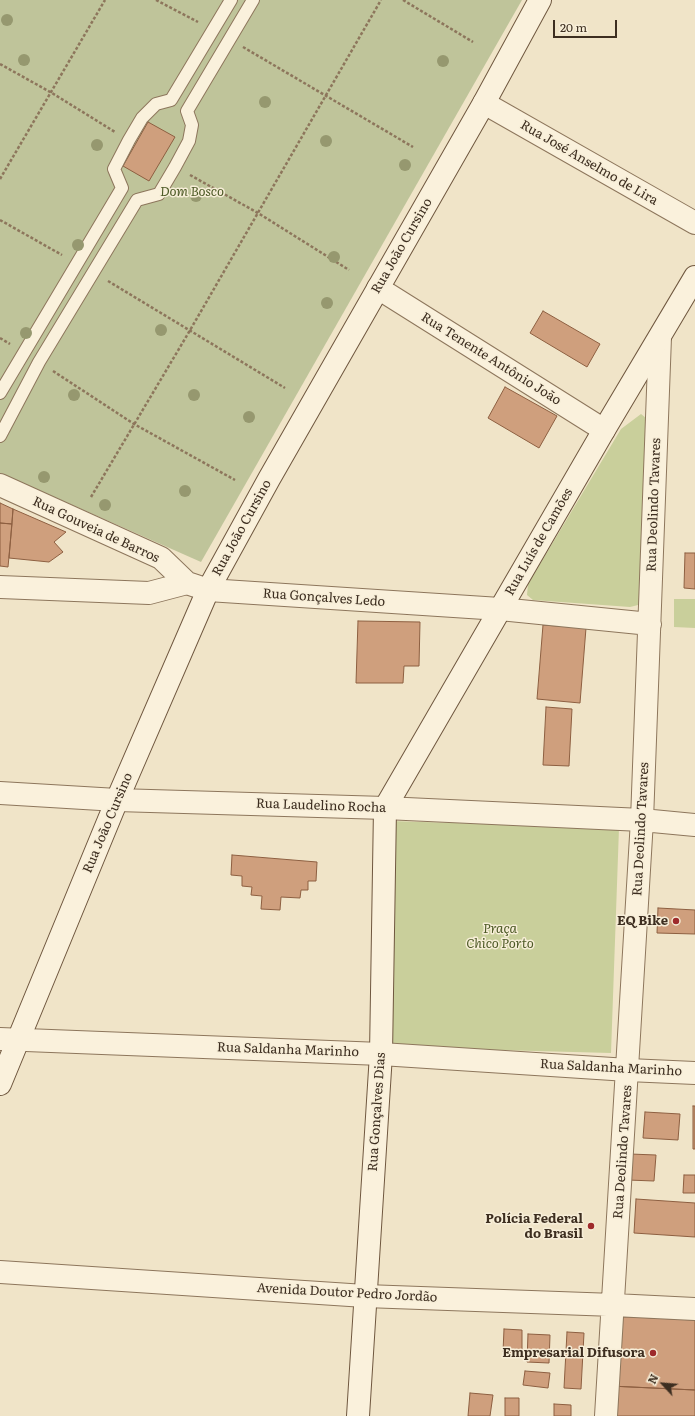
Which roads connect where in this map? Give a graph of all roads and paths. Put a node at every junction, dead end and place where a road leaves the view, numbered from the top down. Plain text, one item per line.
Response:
1 (105, 0) edge
2 (156, 0) edge
3 (231, 0) edge
4 (253, 0) edge
5 (381, 0) edge
6 (403, 0) edge
7 (540, 0) edge
8 (213, 31) junction
9 (230, 39) junction
10 (474, 42) dead end
11 (0, 64) edge
12 (52, 93) junction
13 (326, 96) junction
14 (484, 103) junction
15 (129, 140) junction
16 (413, 148) dead end
17 (175, 167) junction
18 (0, 179) edge
19 (258, 213) junction
20 (0, 220) edge
21 (695, 223) edge
22 (78, 264) junction
23 (349, 270) dead end
24 (94, 272) junction
25 (695, 277) edge
26 (378, 288) junction
27 (189, 332) junction
28 (660, 337) junction
29 (0, 338) edge
30 (24, 352) junction
31 (39, 362) junction
32 (285, 388) dead end
33 (0, 393) edge
34 (134, 424) junction
35 (604, 430) junction
36 (0, 436) edge
37 (235, 480) dead end
38 (0, 485) edge
39 (91, 497) dead end
40 (187, 583) junction
41 (0, 587) edge
42 (208, 590) junction
43 (500, 610) junction
44 (650, 624) junction
45 (0, 793) edge
46 (116, 800) junction
47 (385, 808) junction
48 (642, 820) junction
49 (695, 825) edge
50 (9, 1039) edge
51 (381, 1054) junction
52 (628, 1070) junction
53 (695, 1073) edge
54 (0, 1084) edge
55 (0, 1272) edge
56 (365, 1296) junction
57 (614, 1304) junction
58 (695, 1309) edge
59 (358, 1416) edge
60 (606, 1416) edge

1 - 12 path
2 - 8 path
3 - 8 lane
4 - 9 lane
5 - 13 path
6 - 10 path
7 - 14 street, Rua João Cursino
8 - 15 lane
9 - 13 path
9 - 17 lane
11 - 12 path
12 - 15 path
12 - 18 path
13 - 16 path
13 - 19 path
14 - 21 street, Rua José Anselmo de Lira
14 - 26 street, Rua João Cursino
15 - 22 lane
17 - 19 path
17 - 24 lane
19 - 23 path
19 - 27 path
20 - 22 path
22 - 30 lane
24 - 27 path
24 - 31 lane
25 - 28 street, Rua Luís de Camões
26 - 35 street, Rua Tenente Antônio João
26 - 42 street, Rua João Cursino
27 - 32 path
27 - 34 path
28 - 35 street, Rua Luís de Camões
28 - 44 street, Rua Deolindo Tavares
29 - 30 path
30 - 33 lane
31 - 34 path
31 - 36 lane
34 - 37 path
34 - 39 path
35 - 43 street, Rua Luís de Camões
38 - 40 street, Rua Gouveia de Barros
40 - 41 street
40 - 42 street, Rua Gonçalves Ledo
42 - 43 street, Rua Gonçalves Ledo
42 - 46 street, Rua João Cursino
43 - 44 street, Rua Gonçalves Ledo
43 - 47 street, Rua Luís de Camões
44 - 48 street, Rua Deolindo Tavares
45 - 46 street, Rua Laudelino Rocha
46 - 47 street, Rua Laudelino Rocha
46 - 50 street, Rua João Cursino
47 - 48 street, Rua Laudelino Rocha
47 - 51 street, Rua Gonçalves Dias
48 - 49 street, Rua Laudelino Rocha
48 - 52 street, Rua Deolindo Tavares
50 - 51 street, Rua Saldanha Marinho
50 - 54 street, Rua João Cursino
51 - 52 street, Rua Saldanha Marinho
51 - 56 street, Rua Gonçalves Dias
52 - 53 street, Rua Saldanha Marinho
52 - 57 street, Rua Deolindo Tavares
55 - 56 street, Avenida Doutor Pedro Jordão
56 - 57 street, Avenida Doutor Pedro Jordão
56 - 59 street, Rua Gonçalves Dias
57 - 58 street, Avenida Doutor Pedro Jordão
57 - 60 street, Rua Deolindo Tavares

